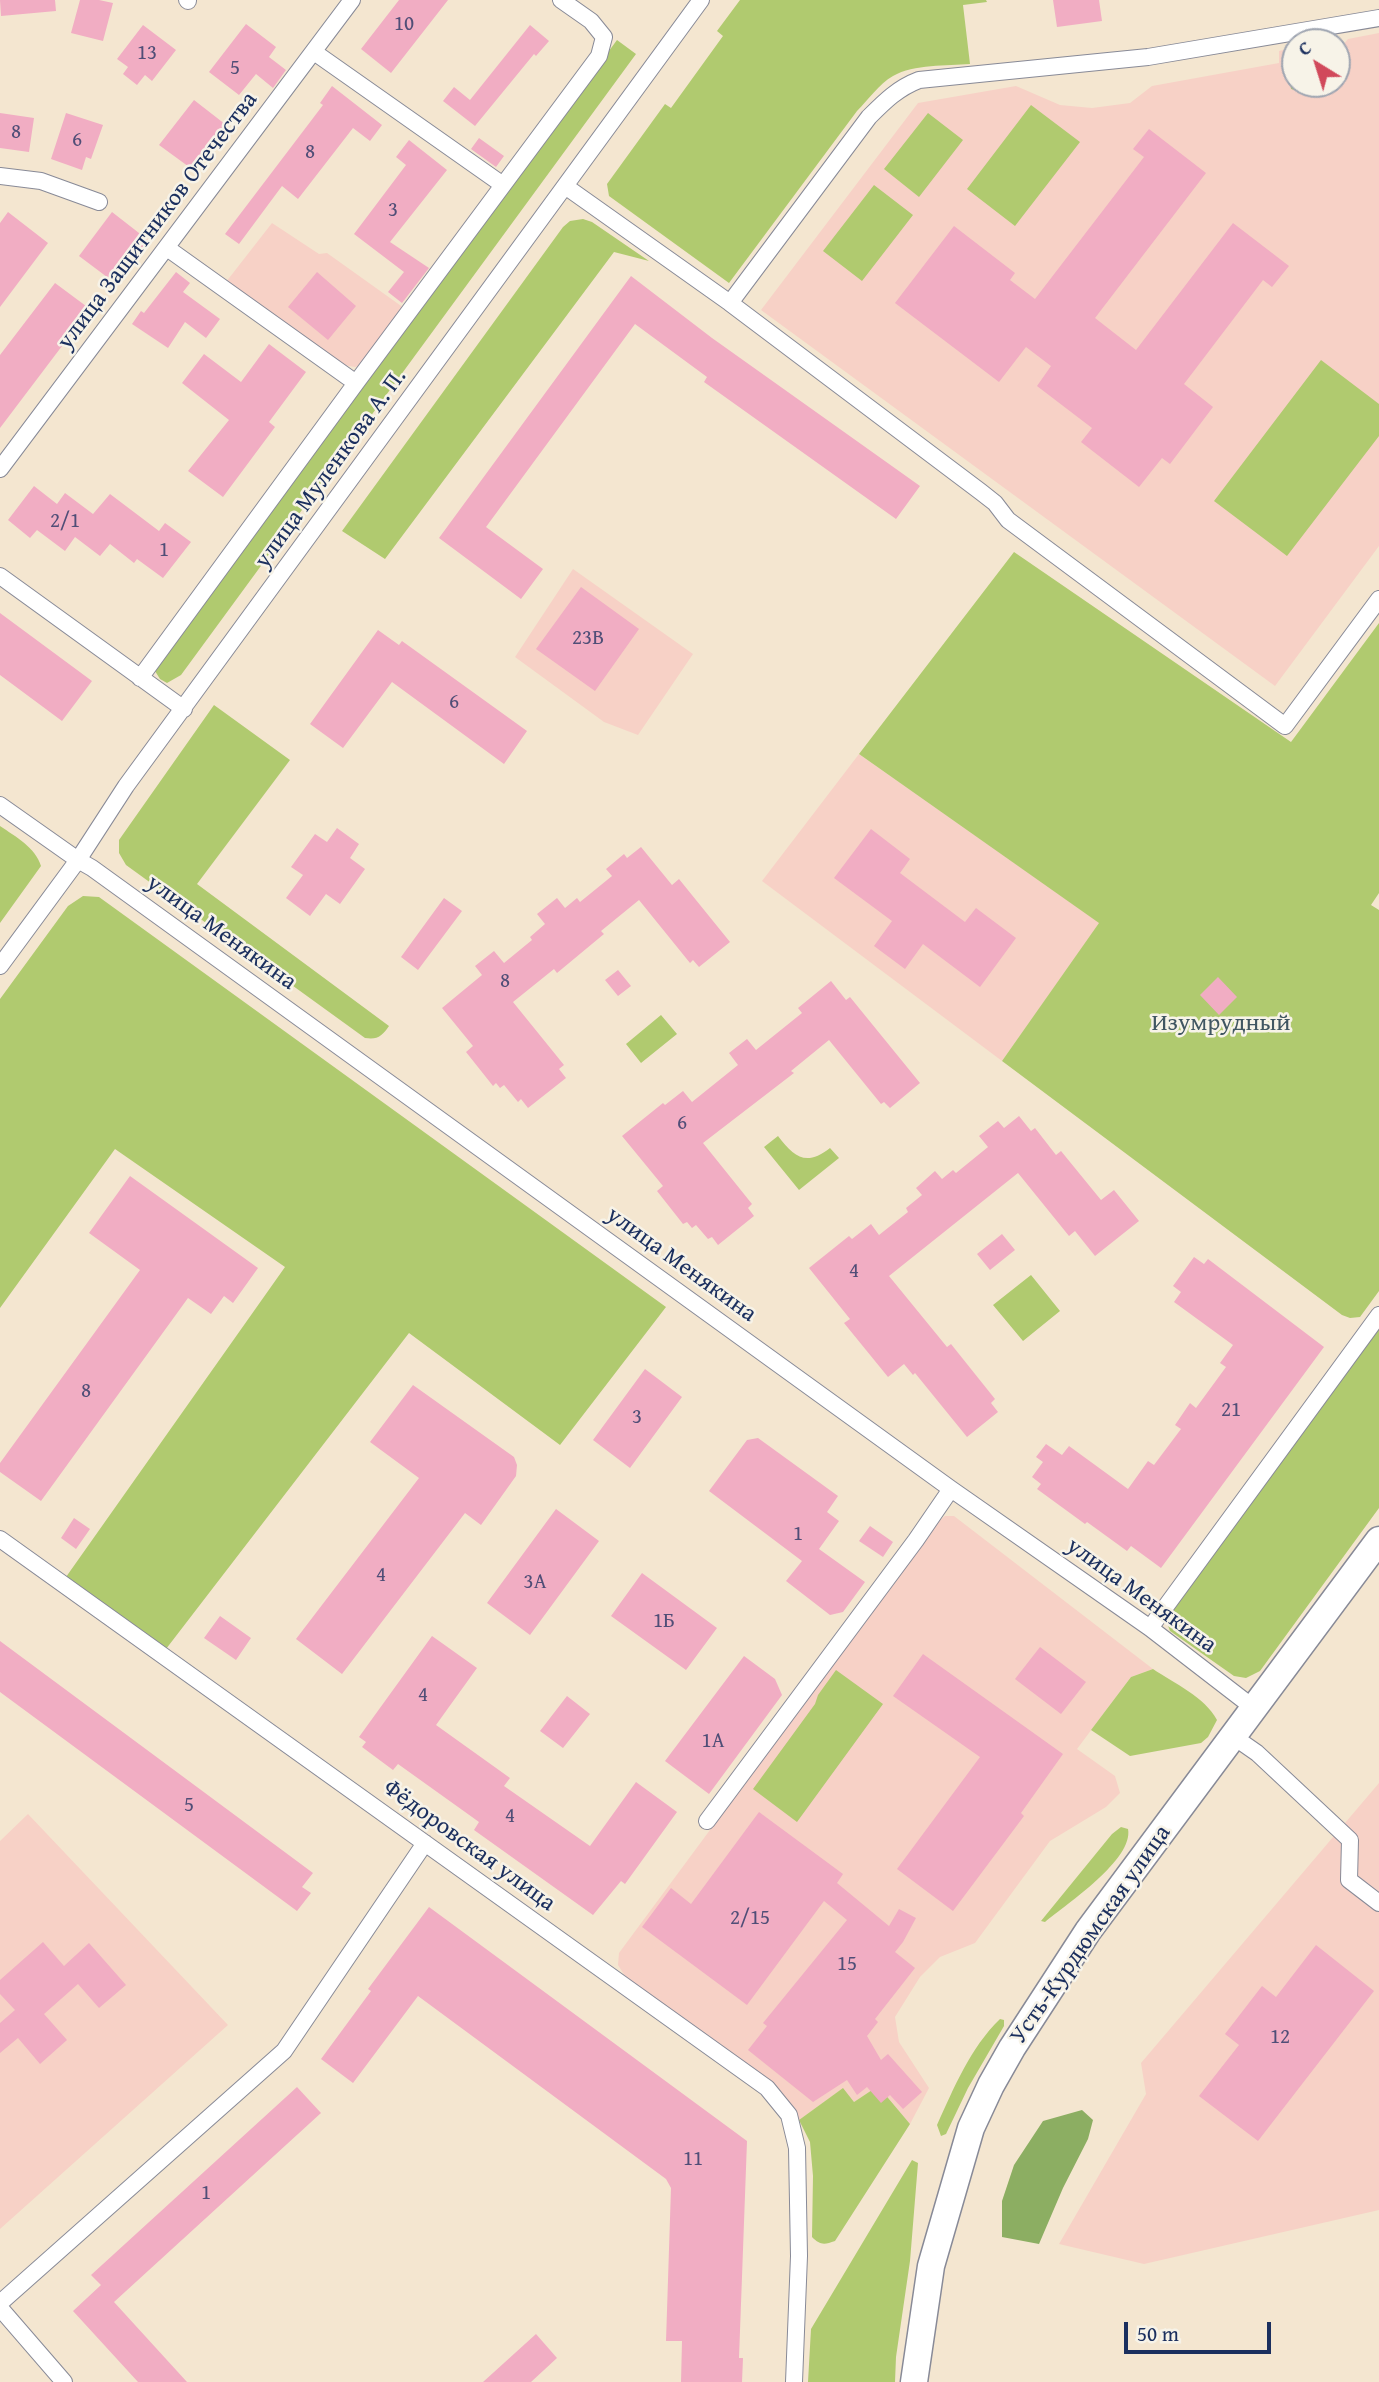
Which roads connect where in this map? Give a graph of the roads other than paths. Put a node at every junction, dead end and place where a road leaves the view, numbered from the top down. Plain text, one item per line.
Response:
1 (352, 0) edge
2 (561, 0) edge
3 (701, 0) edge
4 (1379, 18) edge
5 (314, 52) junction
6 (0, 176) edge
7 (503, 185) junction
8 (565, 186) junction
9 (99, 202) dead end
10 (167, 248) junction
11 (730, 303) junction
12 (356, 383) junction
13 (0, 469) edge
14 (0, 576) edge
15 (1379, 599) edge
16 (141, 678) junction
17 (184, 709) junction
18 (0, 805) edge
19 (78, 860) junction
20 (0, 966) edge
21 (1379, 1315) edge
22 (951, 1489) junction
23 (0, 1539) edge
24 (1379, 1541) edge
25 (1150, 1628) junction
26 (1255, 1709) junction
27 (1234, 1737) junction
28 (707, 1821) dead end
29 (425, 1843) junction
30 (1379, 1903) edge
31 (0, 2303) edge
32 (0, 2308) edge
33 (64, 2382) edge
34 (794, 2382) edge
35 (914, 2382) edge

1 - 5 street, улица Защитников Отечества
2 - 7 street
3 - 8 street, улица Муленкова А. П.
4 - 11 street
5 - 7 street
5 - 10 street, улица Защитников Отечества
6 - 9 street
7 - 12 street
8 - 11 street
8 - 17 street, улица Муленкова А. П.
10 - 12 street
10 - 13 street, улица Защитников Отечества
11 - 15 street
12 - 16 street
14 - 16 street
16 - 17 street
17 - 19 street, улица Муленкова А. П.
18 - 19 street, улица Менякина
19 - 20 street, улица Муленкова А. П.
19 - 22 street, улица Менякина
21 - 25 street
22 - 25 street, улица Менякина
22 - 28 street
23 - 29 street, Фёдоровская улица
24 - 26 main road, Усть-Курдюмская улица
25 - 26 street, улица Менякина
26 - 27 main road, Усть-Курдюмская улица
27 - 30 street
27 - 35 main road, Усть-Курдюмская улица
29 - 31 street
29 - 34 street, Фёдоровская улица
32 - 33 street

